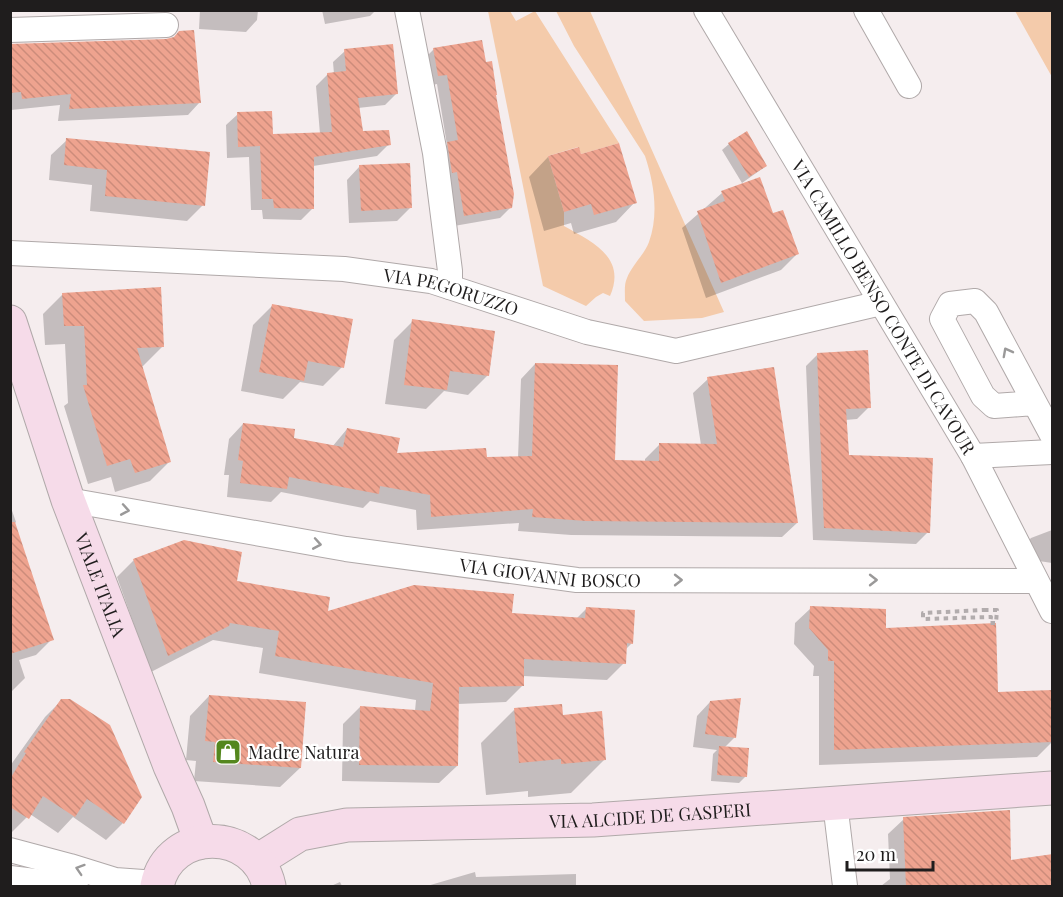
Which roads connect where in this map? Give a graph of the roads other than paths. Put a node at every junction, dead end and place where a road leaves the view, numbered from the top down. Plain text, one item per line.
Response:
1 (407, 10) edge
2 (706, 10) edge
3 (866, 10) edge
4 (166, 25) dead end
5 (10, 30) edge
6 (909, 86) dead end
7 (10, 253) edge
8 (450, 287) junction
9 (881, 303) junction
10 (10, 322) edge
11 (1034, 403) junction
12 (1053, 435) edge
13 (1053, 452) edge
14 (973, 456) junction
15 (68, 500) junction
16 (1036, 581) junction
17 (1053, 611) edge
18 (1053, 788) edge
19 (836, 803) junction
20 (201, 842) junction
21 (10, 850) edge
22 (263, 874) edge
23 (10, 878) edge
24 (157, 885) edge
25 (76, 886) edge
26 (845, 886) edge

1 - 8 street
2 - 9 street, VIA CAMILLO BENSO CONTE DI CAVOUR
3 - 6 street
4 - 5 street
7 - 8 street, VIA PEGORUZZO
8 - 9 street, VIA PEGORUZZO
9 - 14 street, VIA CAMILLO BENSO CONTE DI CAVOUR
10 - 15 street, VIALE ITALIA
11 -> 11 street
11 - 12 street
13 - 14 street
14 - 16 street, VIA CAMILLO BENSO CONTE DI CAVOUR
15 -> 16 street, VIA GIOVANNI BOSCO
15 - 20 street, VIALE ITALIA
16 - 17 street, VIA CAMILLO BENSO CONTE DI CAVOUR
18 - 19 street, VIA ALCIDE DE GASPERI
19 - 22 street, VIA ALCIDE DE GASPERI
19 - 26 street
20 - 22 street
20 - 24 street
24 -> 21 street
23 - 25 street

